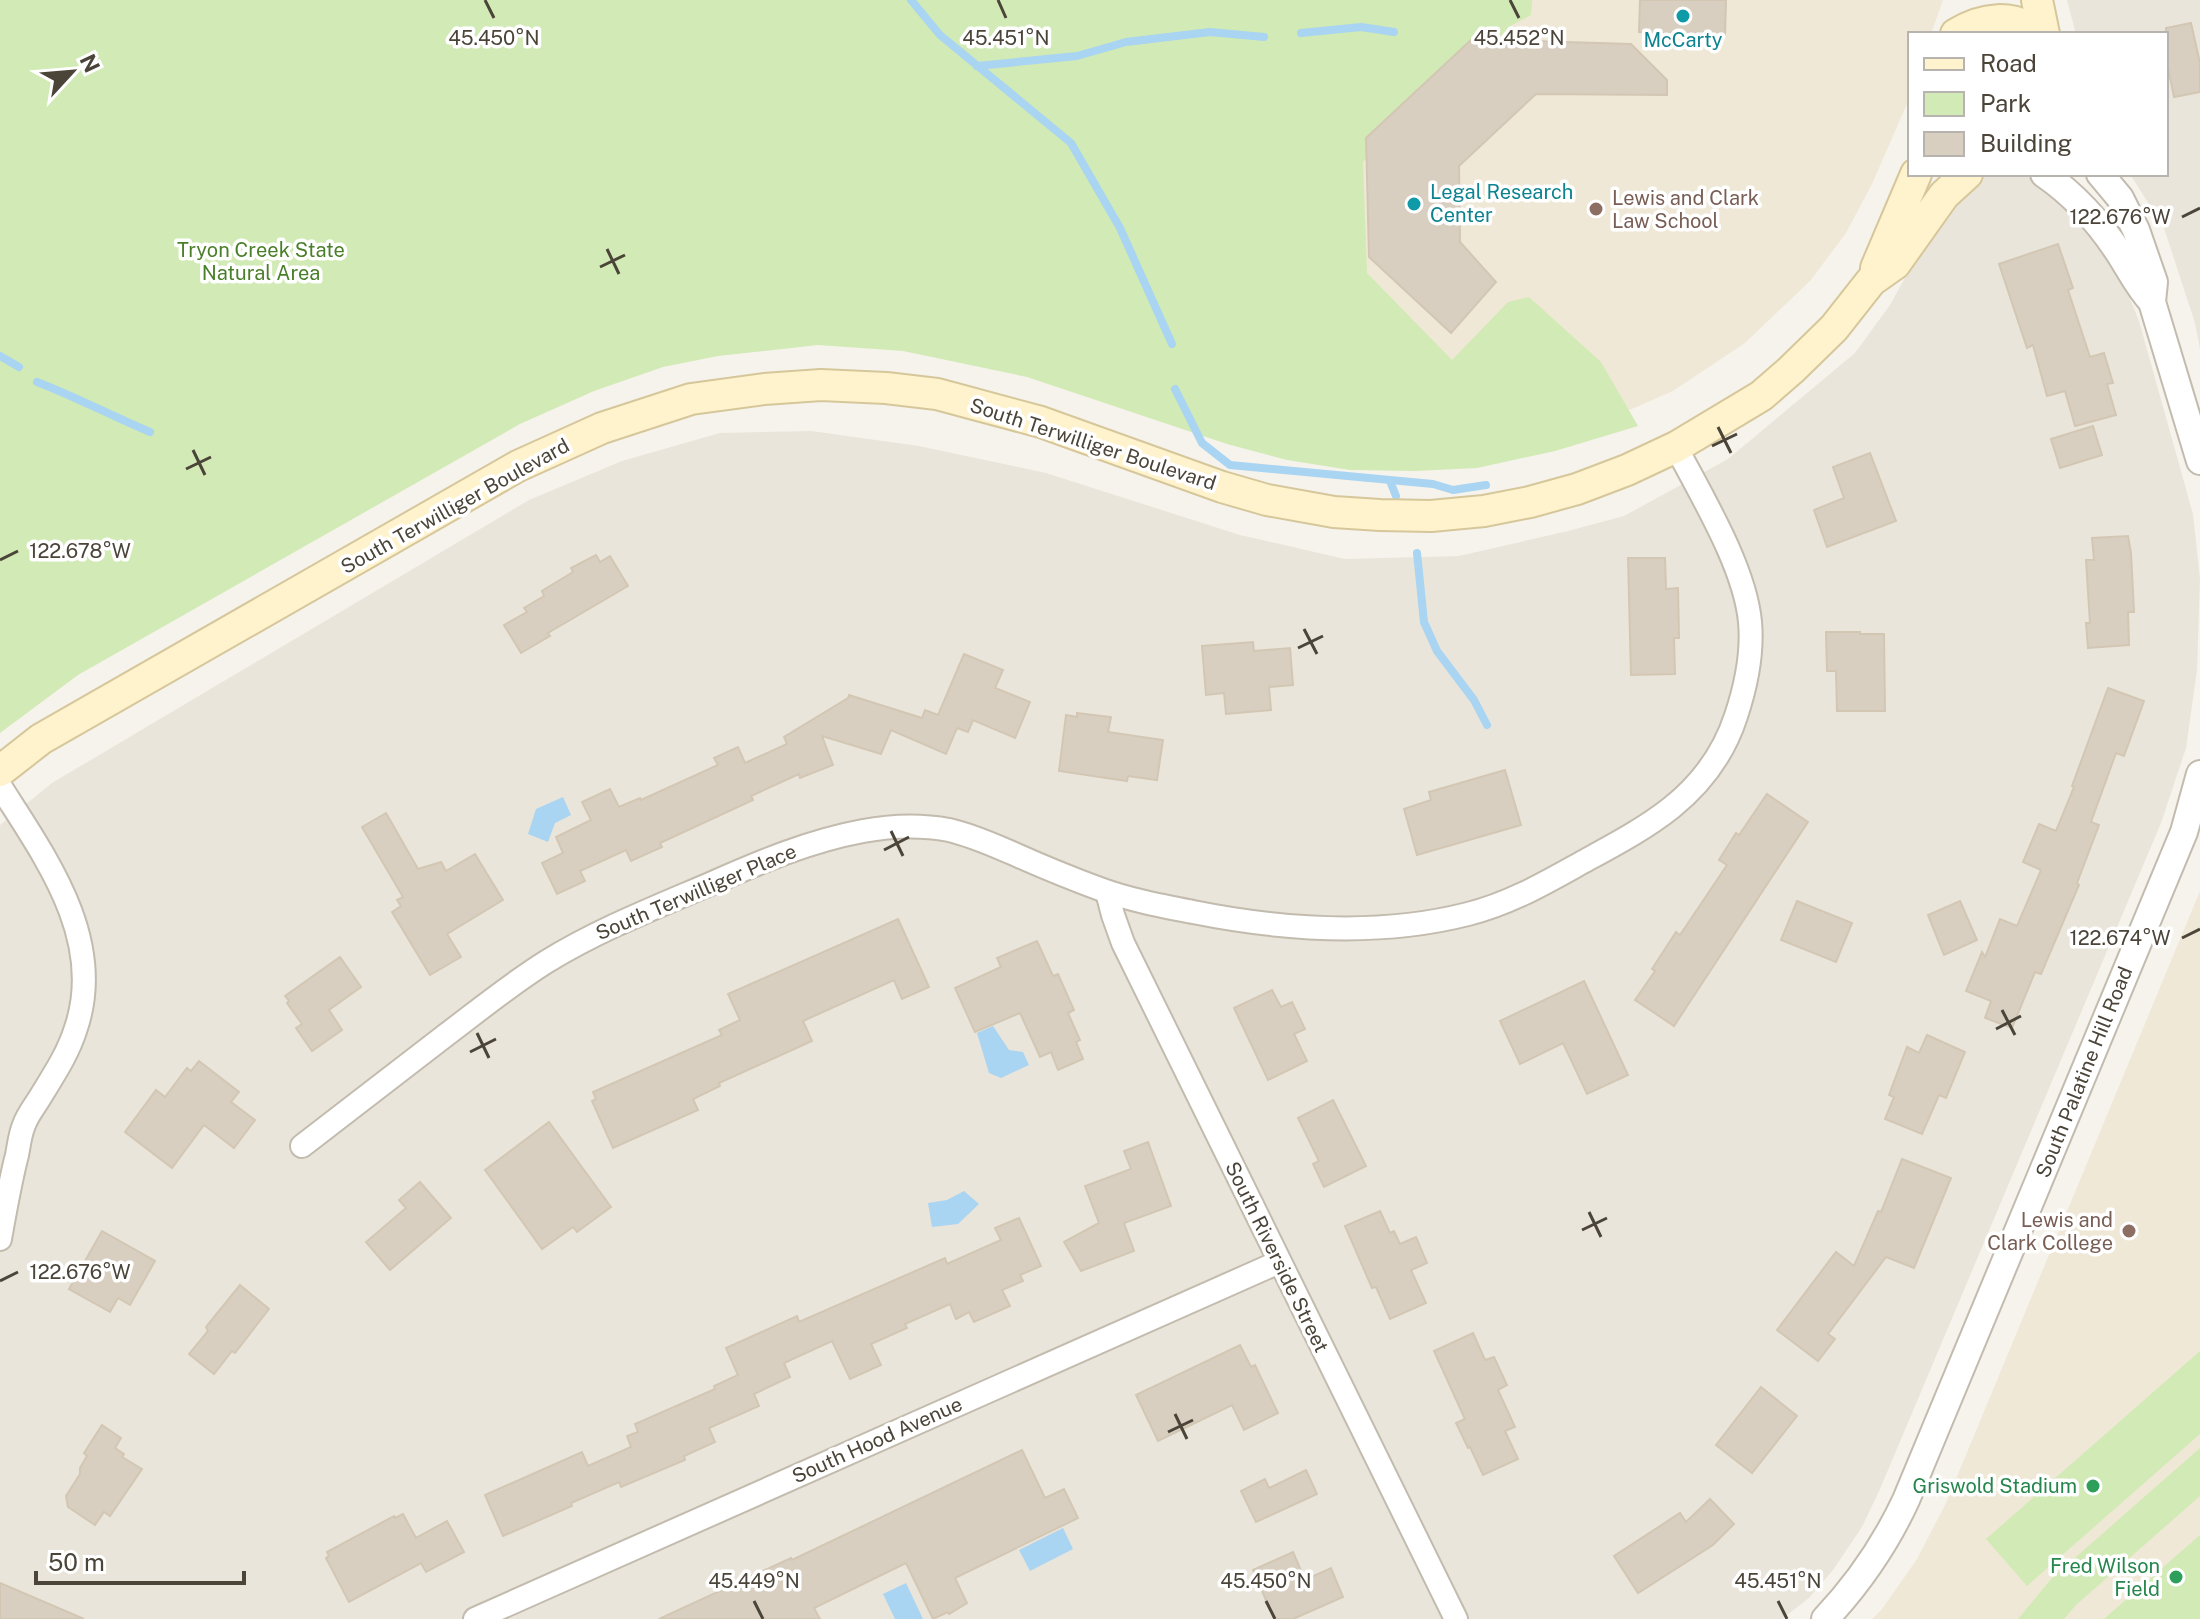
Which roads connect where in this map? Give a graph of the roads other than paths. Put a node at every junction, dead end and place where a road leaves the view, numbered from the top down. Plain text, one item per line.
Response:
1 (2037, 0) edge
2 (1970, 20) edge
3 (2035, 32) edge
4 (2044, 32) edge
5 (1915, 176) edge
6 (1965, 176) edge
7 (2046, 176) edge
8 (2102, 176) edge
9 (1871, 281) junction
10 (2152, 302) junction
11 (1676, 447) junction
12 (2200, 461) edge
13 (0, 771) edge
14 (2200, 774) edge
15 (0, 786) edge
16 (1107, 892) junction
17 (302, 1146) dead end
18 (0, 1239) edge
19 (1279, 1262) junction
20 (475, 1619) edge
21 (1456, 1619) edge
22 (1825, 1619) edge

1 - 4 main road
2 - 3 main road
5 - 9 main road, South Terwilliger Boulevard
6 - 9 main road, South Terwilliger Boulevard
7 - 10 street
8 - 10 street
9 - 11 main road, South Terwilliger Boulevard
10 - 12 street
11 - 13 main road, South Terwilliger Boulevard
11 - 16 street, South Terwilliger Place
14 - 22 street, South Palatine Hill Road
15 - 18 street
16 - 17 street, South Terwilliger Place
16 - 19 street, South Riverside Street
19 - 20 street, South Hood Avenue
19 - 21 street, South Riverside Street

